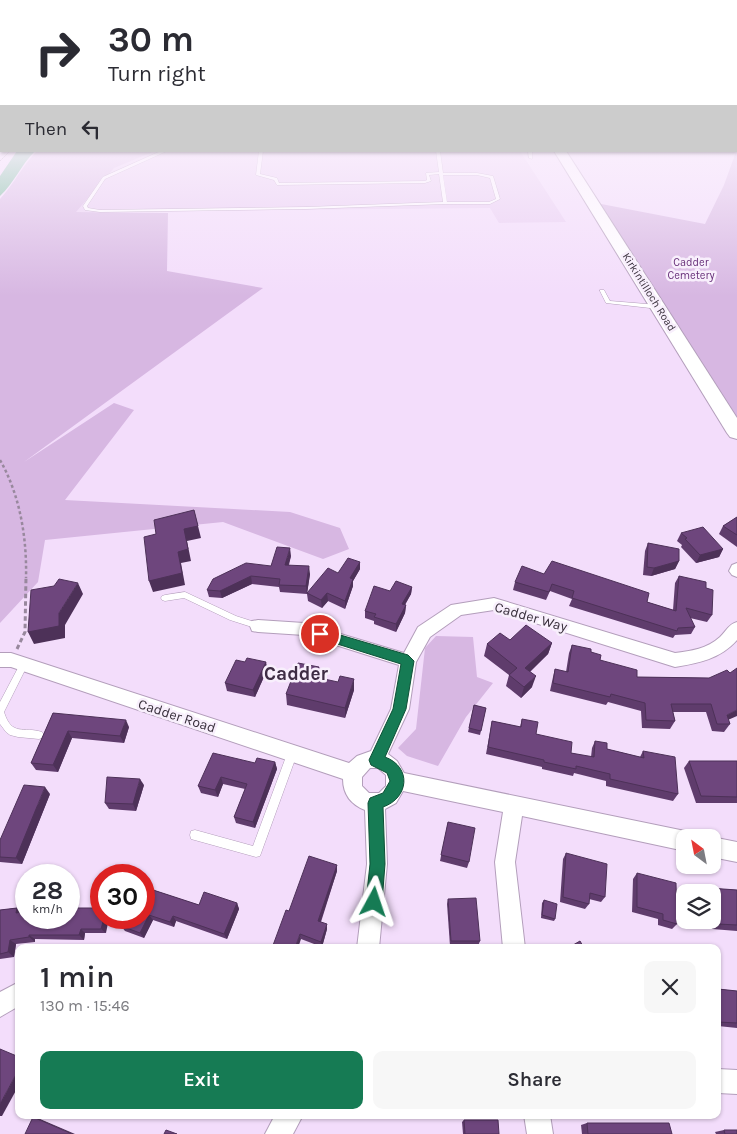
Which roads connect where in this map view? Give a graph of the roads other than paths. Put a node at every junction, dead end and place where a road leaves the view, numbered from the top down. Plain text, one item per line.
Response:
1 (96, 190) edge
2 (444, 190) edge
3 (496, 190) edge
4 (585, 190) edge
5 (445, 203) junction
6 (602, 291) dead end
7 (659, 307) junction
8 (737, 433) edge
9 (165, 598) dead end
10 (258, 626) joint
11 (737, 628) edge
12 (408, 661) junction
13 (11, 662) edge
14 (0, 711) edge
15 (39, 735) dead end
16 (292, 754) junction
17 (376, 760) junction
18 (354, 774) junction
19 (397, 781) junction
20 (375, 803) junction
21 (514, 804) junction
22 (195, 835) dead end
23 (676, 839) edge
24 (721, 849) edge
25 (737, 852) edge
26 (368, 944) edge
27 (514, 944) edge
28 (15, 996) edge
29 (0, 1005) edge
30 (721, 1081) edge
31 (737, 1082) edge
32 (287, 1119) edge
33 (538, 1119) edge
34 (278, 1134) edge
35 (540, 1134) edge

1 - 5 lane
2 - 5 lane
3 - 5 lane
4 - 7 main road, Kirkintilloch Road
6 - 7 lane
7 - 8 main road, Kirkintilloch Road
9 - 10 lane
10 - 12 street
11 - 12 street, Cadder Way
12 - 17 street, Cadder Way
13 - 14 lane
13 - 16 street, Cadder Road
14 - 15 lane
16 - 18 street, Cadder Road
16 - 22 lane
17 - 18 street
17 - 19 street
18 - 20 street
19 - 20 street
19 - 21 street
20 - 26 street
21 - 23 street
21 - 27 street
24 - 25 street
28 - 29 street
30 - 31 street
32 - 34 street
33 - 35 street

